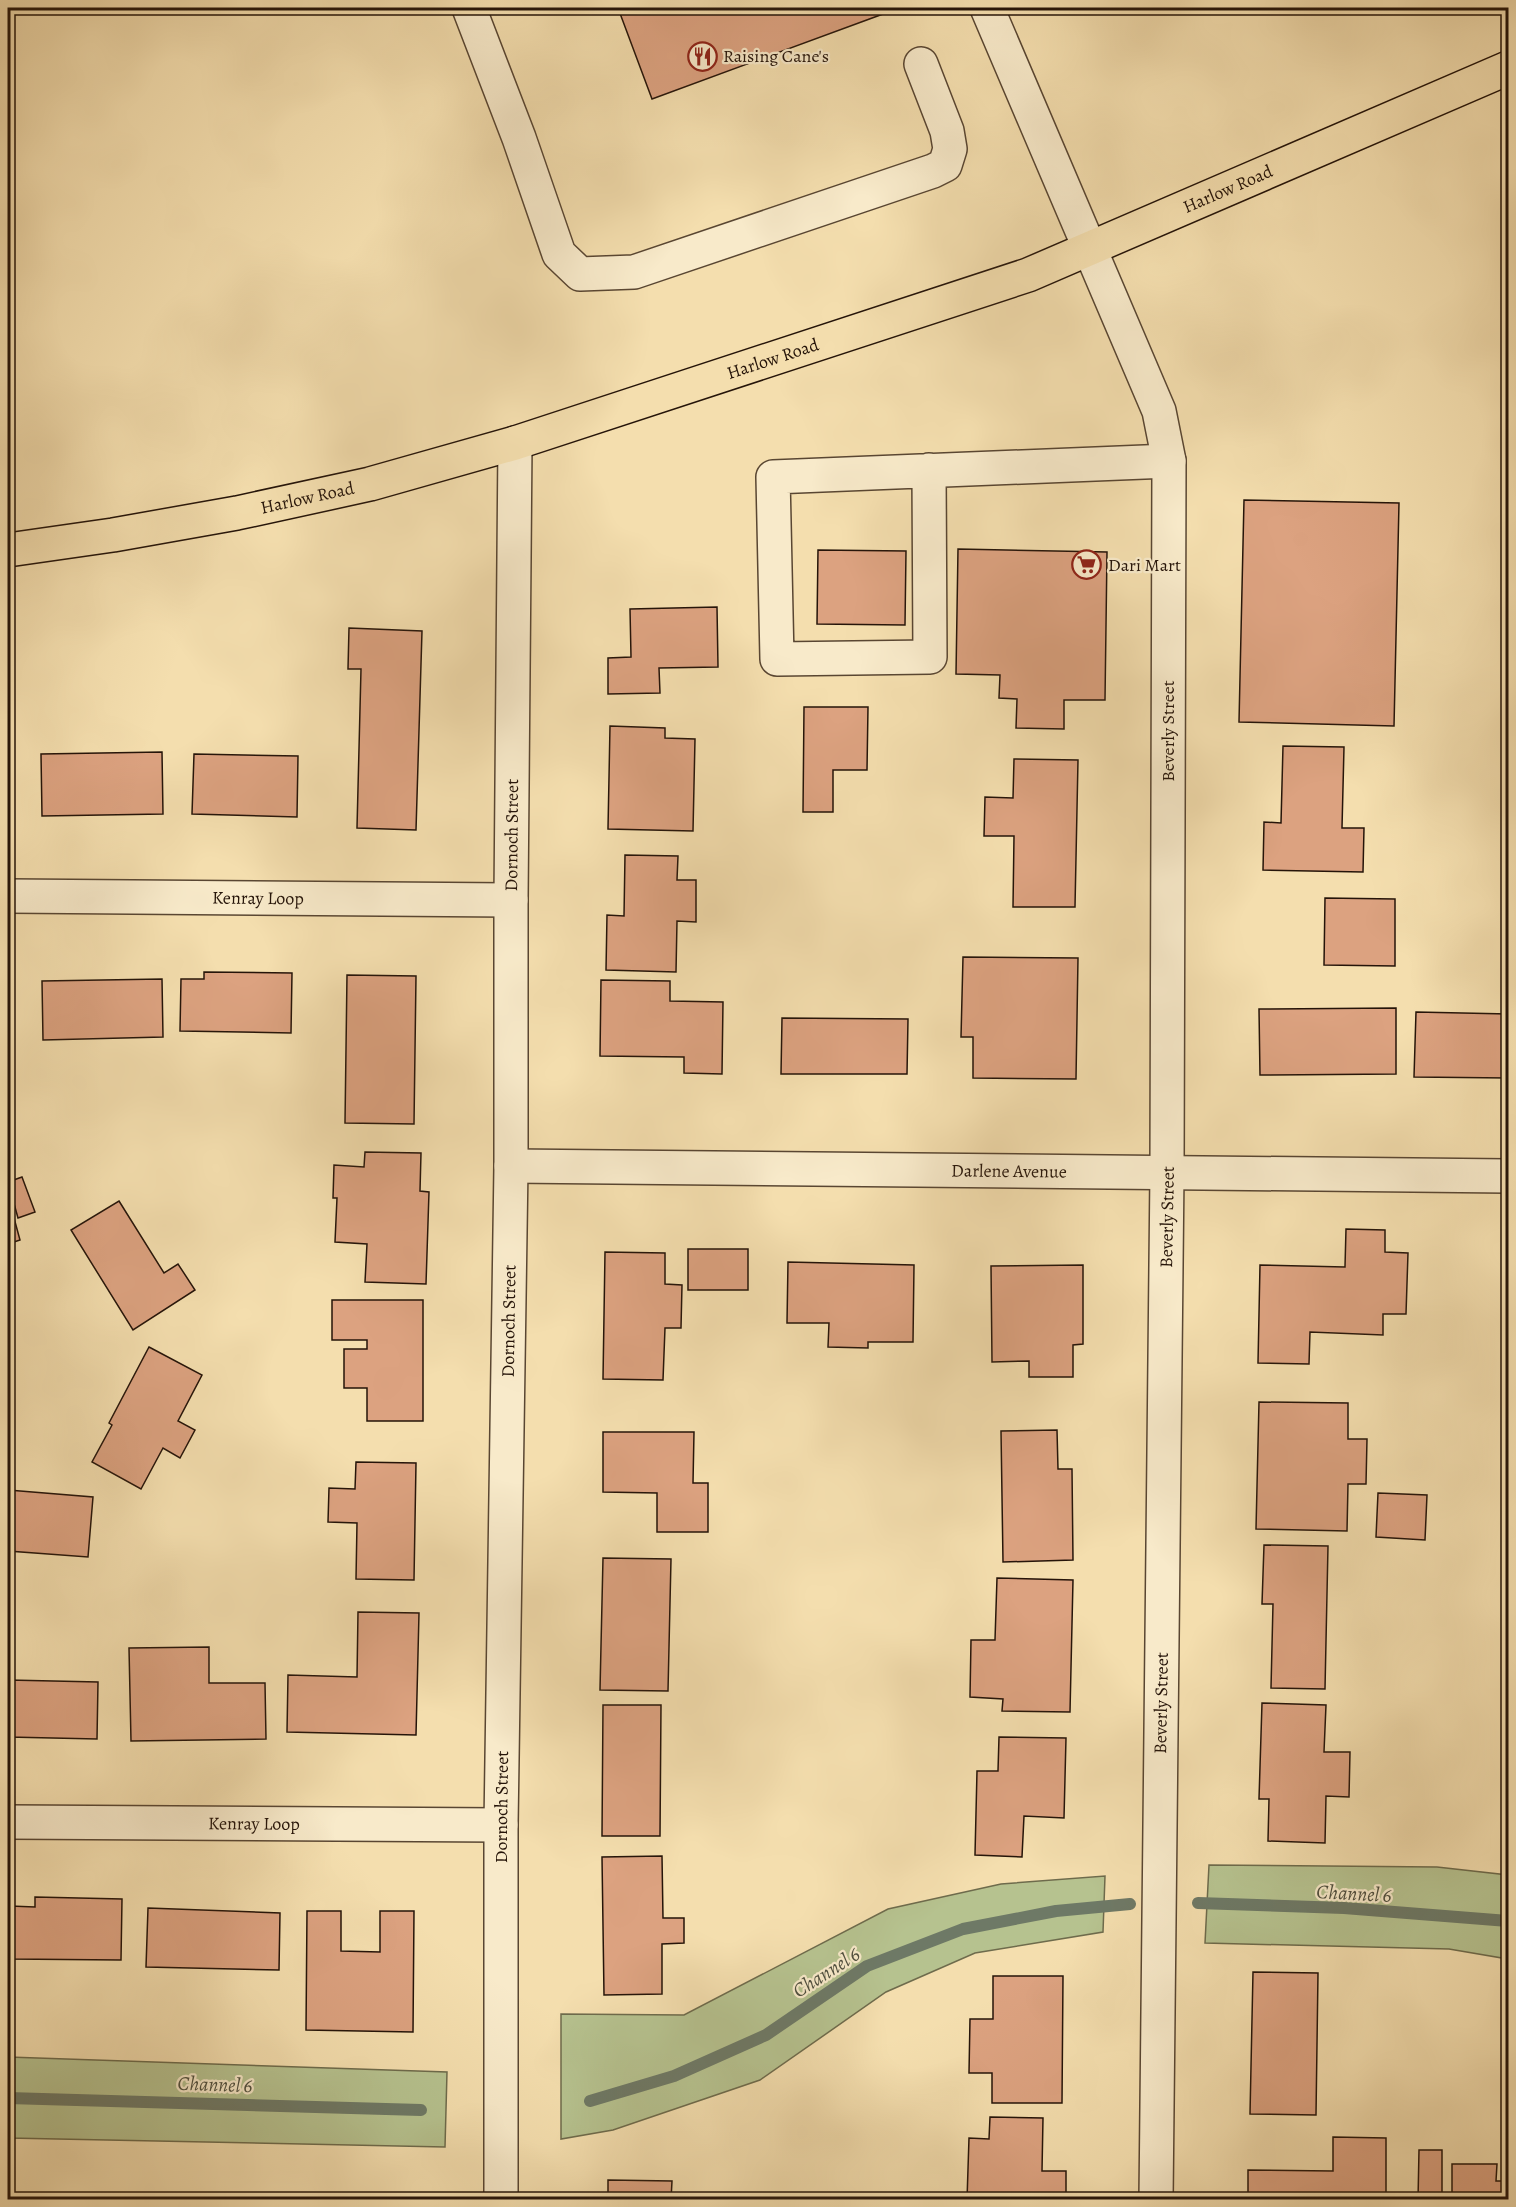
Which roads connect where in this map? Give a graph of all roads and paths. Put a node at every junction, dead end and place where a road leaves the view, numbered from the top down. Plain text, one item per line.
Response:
1 (469, 8) edge
2 (987, 8) edge
3 (921, 64) dead end
4 (1509, 68) edge
5 (1089, 250) junction
6 (515, 442) junction
7 (1169, 461) junction
8 (929, 471) junction
9 (8, 550) edge
10 (8, 896) edge
11 (511, 900) junction
12 (511, 1166) junction
13 (1167, 1172) junction
14 (1509, 1176) edge
15 (8, 1822) edge
16 (501, 1825) junction
17 (501, 2199) edge
18 (1156, 2199) edge

1 - 3 street
2 - 5 street, Beverly Street
4 - 5 main road, Harlow Road
5 - 6 main road, Harlow Road
5 - 7 street, Beverly Street
6 - 9 main road, Harlow Road
6 - 11 street, Dornoch Street
7 - 8 street
7 - 13 street, Beverly Street
8 - 8 street
10 - 11 street, Kenray Loop
11 - 12 street, Dornoch Street
12 - 13 street, Darlene Avenue
12 - 16 street, Dornoch Street
13 - 14 street, Darlene Avenue
13 - 18 street, Beverly Street
15 - 16 street, Kenray Loop
16 - 17 street, Dornoch Street

